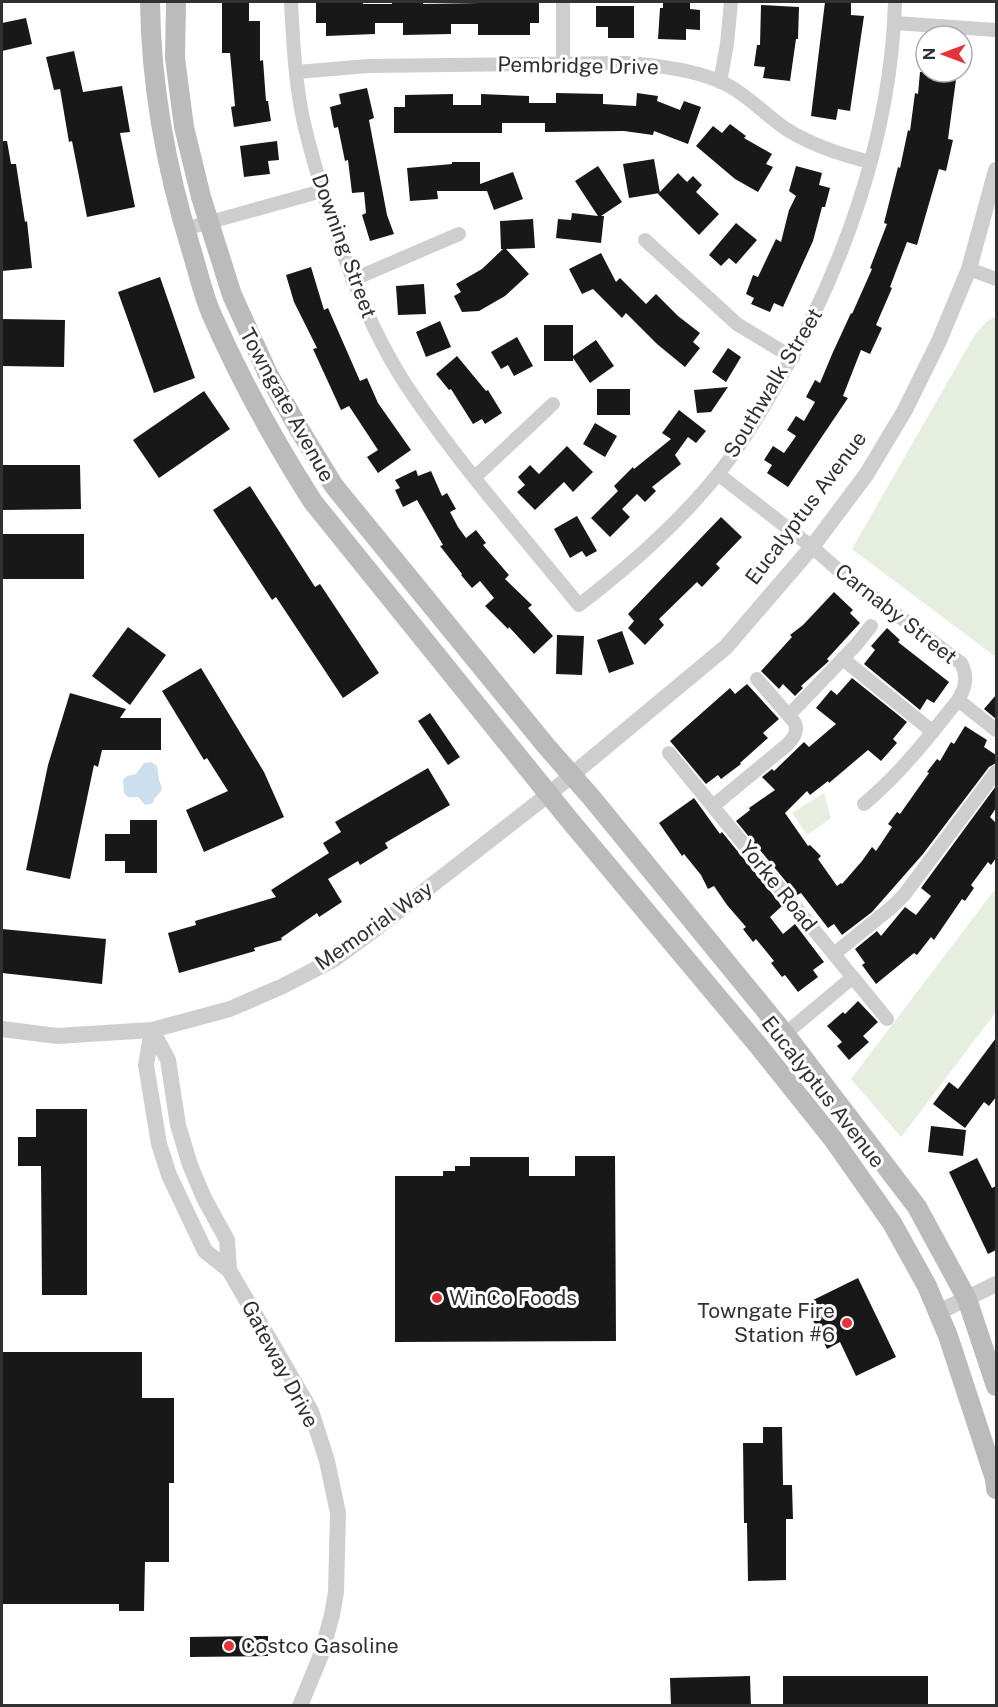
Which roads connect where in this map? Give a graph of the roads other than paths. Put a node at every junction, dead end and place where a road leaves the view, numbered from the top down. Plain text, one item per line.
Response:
1 (150, 2) edge
2 (176, 2) edge
3 (291, 2) edge
4 (563, 2) edge
5 (731, 2) edge
6 (895, 2) edge
7 (895, 23) junction
8 (996, 30) edge
9 (563, 64) junction
10 (297, 72) junction
11 (720, 82) junction
12 (871, 162) junction
13 (996, 170) edge
14 (322, 191) junction
15 (210, 222) junction
16 (185, 229) junction
17 (459, 234) dead end
18 (645, 240) dead end
19 (969, 269) junction
20 (996, 279) edge
21 (352, 280) junction
22 (793, 357) junction
23 (553, 404) dead end
24 (718, 474) junction
25 (475, 477) junction
26 (812, 547) junction
27 (579, 605) joint
28 (871, 626) dead end
29 (843, 659) junction
30 (757, 679) dead end
31 (958, 700) junction
32 (789, 715) junction
33 (996, 730) edge
34 (933, 732) junction
35 (669, 753) dead end
36 (996, 772) edge
37 (571, 775) junction
38 (549, 794) junction
39 (864, 804) dead end
40 (713, 806) junction
41 (834, 954) junction
42 (853, 977) junction
43 (712, 990) junction
44 (887, 1019) dead end
45 (2, 1029) edge
46 (152, 1030) junction
47 (785, 1034) junction
48 (757, 1044) junction
49 (866, 1138) junction
50 (229, 1270) junction
51 (996, 1284) edge
52 (967, 1299) junction
53 (939, 1312) junction
54 (996, 1386) edge
55 (996, 1489) edge
56 (300, 1706) edge

1 - 16 main road, Towngate Avenue
2 - 15 main road, Towngate Avenue
3 - 10 street, Downing Street
4 - 9 street
5 - 11 street
6 - 7 street, Southwalk Street
7 - 8 street
7 - 12 street, Southwalk Street
9 - 10 street, Pembridge Drive
9 - 11 street, Pembridge Drive
10 - 14 street, Downing Street
11 - 12 street, Pembridge Drive
12 - 22 street, Southwalk Street
13 - 19 street, Eucalyptus Avenue
14 - 15 street
14 - 21 street, Downing Street
15 - 16 street
15 - 37 main road, Towngate Avenue
16 - 38 main road, Towngate Avenue
17 - 21 street
18 - 22 street
19 - 20 street
19 - 26 street, Eucalyptus Avenue
21 - 25 street, Downing Street
22 - 24 street, Southwalk Street
23 - 25 street
24 - 26 street, Carnaby Street
24 - 27 street, Southwalk Street
25 - 27 street, Downing Street
26 - 31 street, Carnaby Street
26 - 37 street, Eucalyptus Avenue
28 - 29 street
29 - 32 street
29 - 34 street
30 - 32 street
31 - 33 street
31 - 34 street, Carnaby Street
32 - 40 street
34 - 39 street, Carnaby Street
35 - 40 street, Yorke Road
36 - 41 street
37 - 38 street, Eucalyptus Avenue
37 - 47 main road, Eucalyptus Avenue
38 - 43 main road, Eucalyptus Avenue
38 - 46 street, Memorial Way
40 - 41 street, Yorke Road
41 - 42 street, Yorke Road
42 - 44 street, Yorke Road
42 - 47 street
43 - 47 main road
43 - 48 main road, Eucalyptus Avenue
45 - 46 street, Memorial Way
46 - 50 street, Gateway Drive
46 - 50 street, Gateway Drive
47 - 49 main road, Eucalyptus Avenue
48 - 49 main road
48 - 53 main road, Eucalyptus Avenue
49 - 52 main road, Eucalyptus Avenue
50 - 56 street, Gateway Drive
51 - 52 street
52 - 53 street
52 - 54 main road, Eucalyptus Avenue
53 - 55 main road, Eucalyptus Avenue

